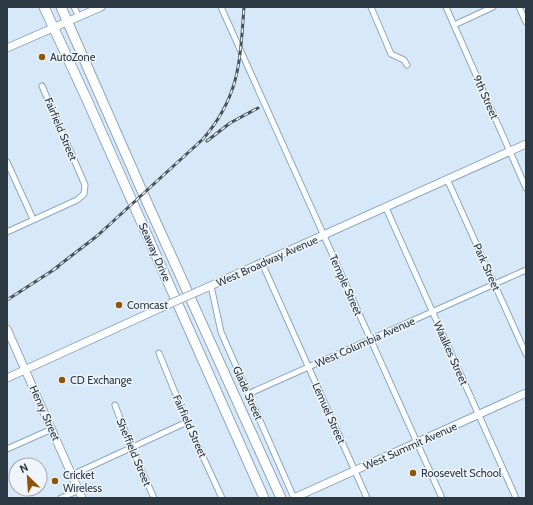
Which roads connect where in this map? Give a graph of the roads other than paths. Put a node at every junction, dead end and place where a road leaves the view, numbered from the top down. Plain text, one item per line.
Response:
1 (44, 7) edge
2 (58, 7) edge
3 (74, 7) edge
4 (101, 7) edge
5 (221, 7) edge
6 (371, 7) edge
7 (446, 7) edge
8 (493, 7) edge
9 (519, 7) edge
10 (65, 15) edge
11 (79, 17) junction
12 (526, 22) edge
13 (454, 25) junction
14 (53, 27) junction
15 (58, 38) junction
16 (7, 48) edge
17 (407, 65) dead end
18 (42, 86) dead end
19 (105, 105) junction
20 (526, 144) edge
21 (510, 151) junction
22 (7, 162) edge
23 (448, 179) junction
24 (526, 188) edge
25 (386, 208) junction
26 (33, 219) junction
27 (7, 232) edge
28 (324, 235) junction
29 (262, 263) junction
30 (526, 270) edge
31 (494, 284) junction
32 (211, 286) junction
33 (432, 312) junction
34 (7, 329) edge
35 (371, 340) junction
36 (159, 353) dead end
37 (526, 354) edge
38 (309, 367) junction
39 (25, 370) junction
40 (7, 378) edge
41 (526, 393) edge
42 (248, 394) junction
43 (115, 405) dead end
44 (479, 415) junction
45 (230, 421) junction
46 (187, 422) junction
47 (52, 429) junction
48 (417, 442) junction
49 (131, 447) junction
50 (7, 449) edge
51 (355, 470) junction
52 (72, 475) junction
53 (79, 490) junction
54 (61, 498) edge
55 (82, 498) edge
56 (154, 498) edge
57 (222, 498) edge
58 (264, 498) edge
59 (278, 498) edge
60 (281, 498) edge
61 (294, 498) edge
62 (367, 498) edge
63 (442, 498) edge
64 (516, 498) edge

1 - 14 highway, Seaway Drive
2 - 10 highway, Seaway Drive
3 - 11 street
4 - 11 street
5 - 28 street, Temple Street
6 - 17 street
7 - 13 street, 9th Street
8 - 13 street
9 - 12 street
10 - 11 street
10 - 14 street
10 - 19 highway, Seaway Drive
13 - 21 street, 9th Street
14 - 15 highway, Seaway Drive
14 - 16 street
15 - 19 highway
15 - 45 highway, Seaway Drive
18 - 26 street, Fairfield Street
19 - 60 highway, Seaway Drive
20 - 21 street, West Broadway Avenue
21 - 23 street, West Broadway Avenue
21 - 24 street, 9th Street
22 - 26 street
23 - 25 street, West Broadway Avenue
23 - 31 street, Park Street
25 - 28 street, West Broadway Avenue
25 - 33 street, Waalkes Street
26 - 27 street
28 - 29 street, West Broadway Avenue
28 - 35 street, Temple Street
29 - 32 street, West Broadway Avenue
29 - 38 street, Lemuel Street
30 - 31 street, West Columbia Avenue
31 - 33 street, West Columbia Avenue
31 - 37 street, Park Street
32 - 39 street, West Broadway Avenue, bridge
32 - 42 street, Glade Street
33 - 35 street, West Columbia Avenue
33 - 44 street, Waalkes Street
34 - 39 street, Henry Street
35 - 38 street, West Columbia Avenue
35 - 48 street, Temple Street
36 - 46 street, Fairfield Street
38 - 42 street, West Columbia Avenue
38 - 51 street, Lemuel Street
39 - 40 street, West Broadway Avenue
39 - 47 street, Henry Street
41 - 44 street, West Summit Avenue
42 - 61 street, Glade Street
43 - 49 street, Sheffield Street
44 - 48 street, West Summit Avenue
44 - 64 street, Waalkes Street
45 - 58 highway, Seaway Drive
45 - 59 highway
46 - 49 street
46 - 57 street, Fairfield Street
47 - 50 street
47 - 52 street, Henry Street
48 - 51 street, West Summit Avenue
48 - 63 street, Temple Street
49 - 52 street
49 - 56 street, Sheffield Street
51 - 61 street, West Summit Avenue
51 - 62 street, Lemuel Street
52 - 53 street, Henry Street
53 - 54 street
53 - 55 street, Henry Street

